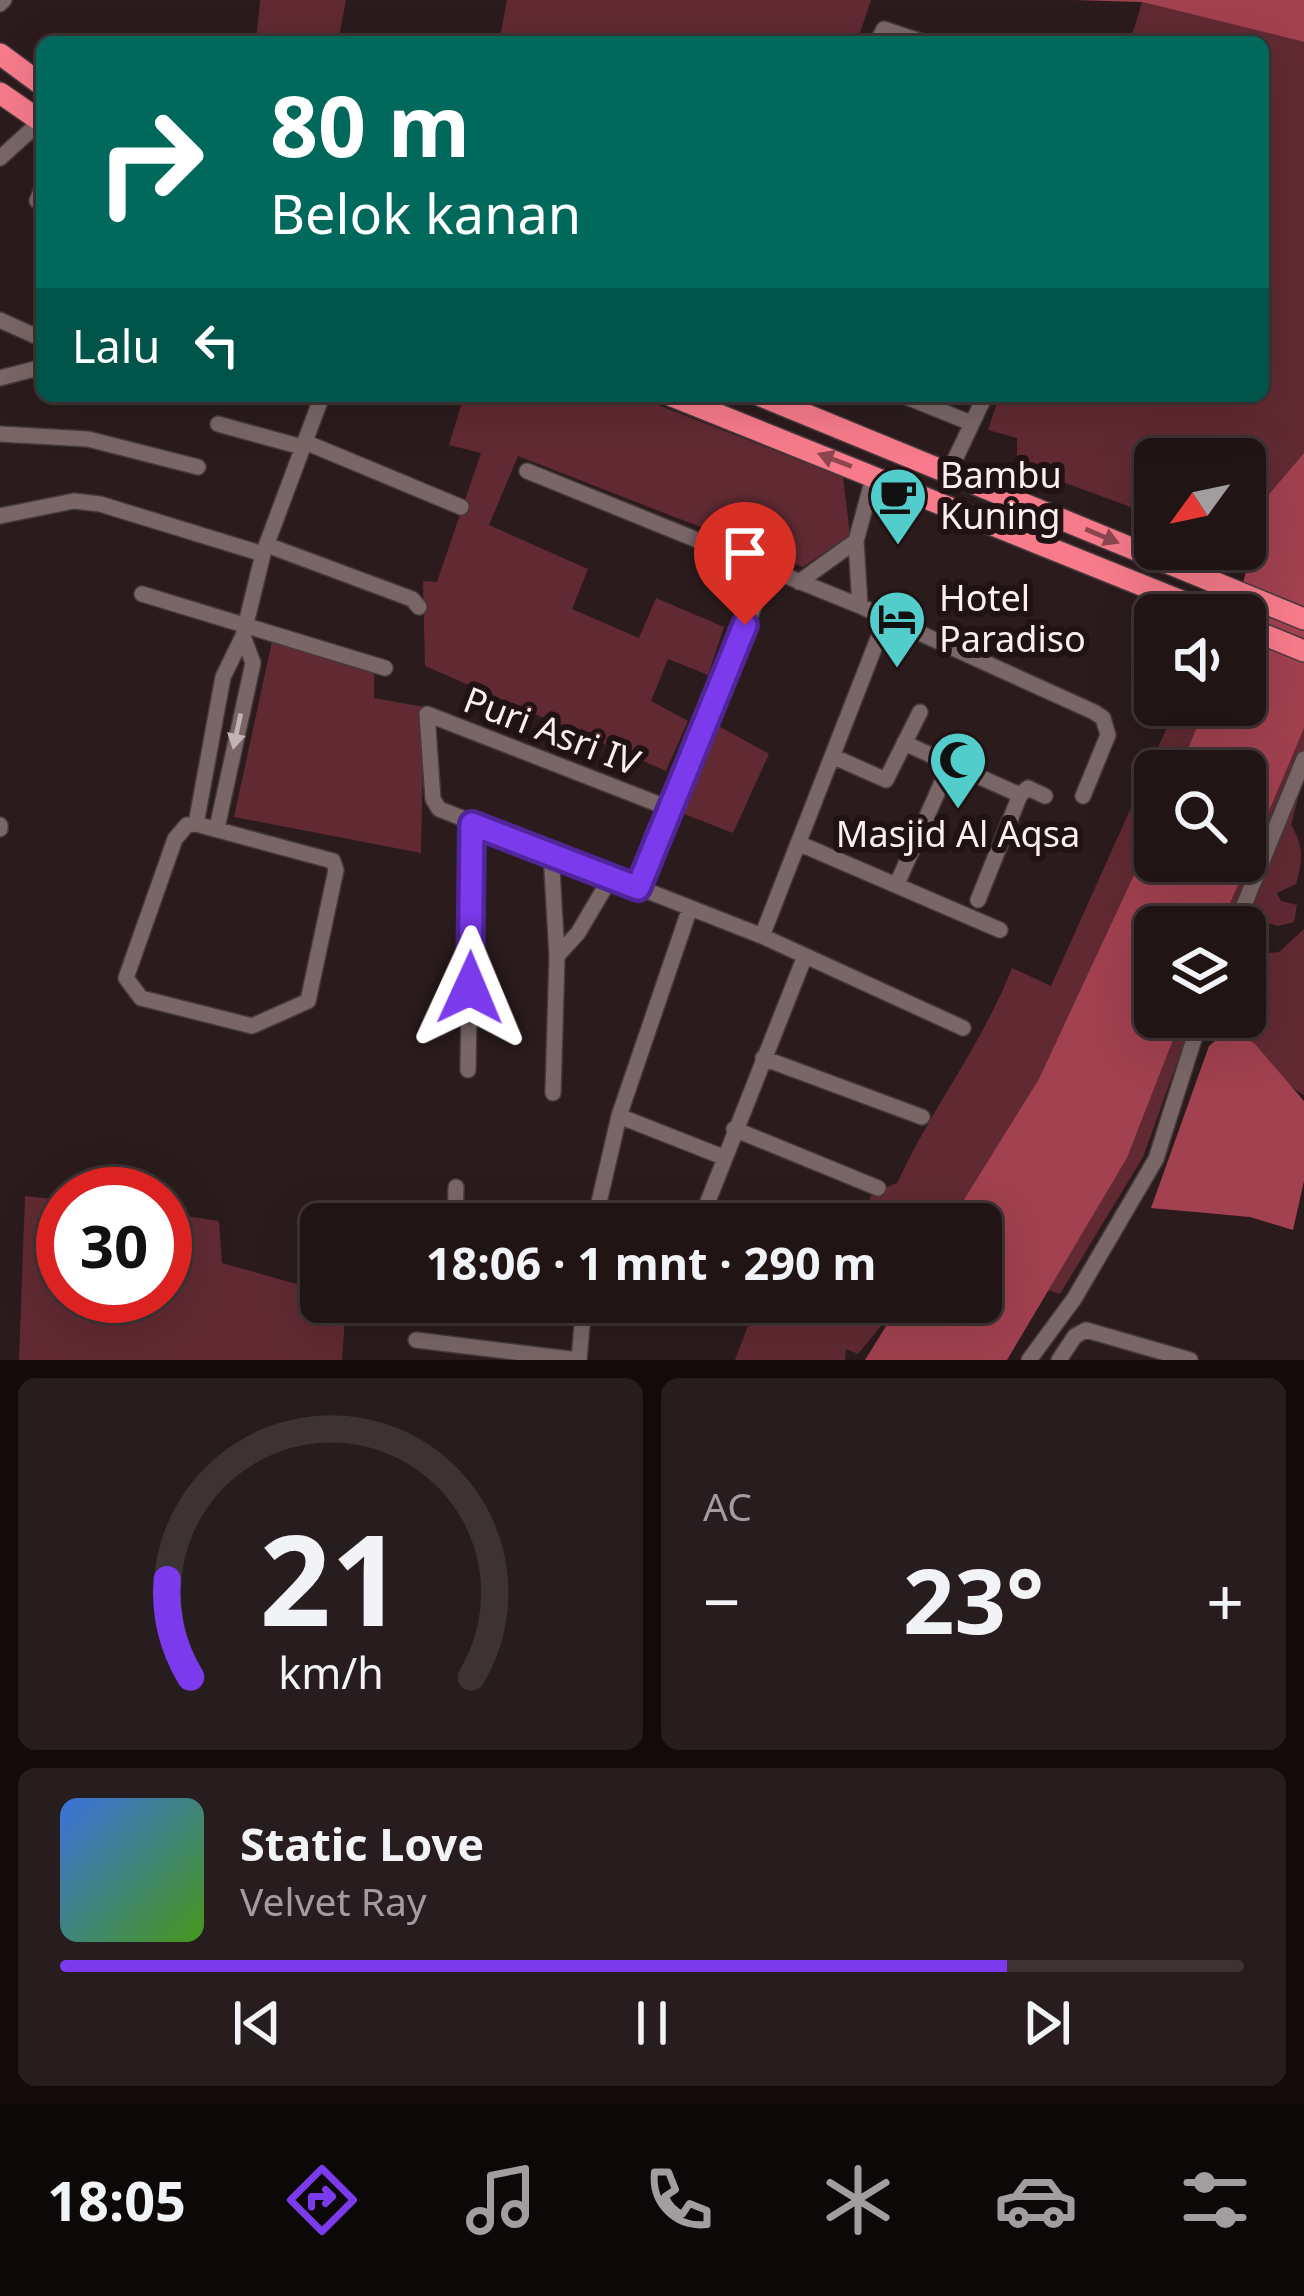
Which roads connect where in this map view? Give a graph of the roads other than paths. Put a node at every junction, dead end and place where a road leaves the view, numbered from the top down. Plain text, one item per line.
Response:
1 (880, 36) edge
2 (905, 36) edge
3 (0, 54) edge
4 (36, 81) edge
5 (0, 93) edge
6 (36, 118) edge
7 (36, 126) edge
8 (0, 158) edge
9 (0, 320) edge
10 (36, 336) edge
11 (36, 369) edge
12 (0, 378) edge
13 (320, 402) edge
14 (687, 402) edge
15 (776, 402) edge
16 (919, 402) edge
17 (982, 402) edge
18 (971, 423) junction
19 (218, 424) dead end
20 (0, 434) edge
21 (304, 445) junction
22 (198, 467) dead end
23 (527, 471) dead end
24 (949, 472) junction
25 (874, 476) junction
26 (461, 507) dead end
27 (0, 517) edge
28 (856, 542) junction
29 (265, 549) junction
30 (769, 571) junction
31 (799, 582) junction
32 (142, 594) dead end
33 (1164, 594) edge
34 (860, 606) junction
35 (419, 608) dead end
36 (886, 618) junction
37 (1304, 619) edge
38 (244, 631) junction
39 (1266, 636) edge
40 (1304, 651) edge
41 (386, 668) dead end
42 (920, 712) dead end
43 (904, 743) junction
44 (832, 756) junction
45 (1304, 759) edge
46 (950, 764) junction
47 (1020, 795) junction
48 (1045, 796) dead end
49 (1083, 796) dead end
50 (671, 809) junction
51 (196, 824) junction
52 (472, 824) junction
53 (217, 828) junction
54 (798, 843) junction
55 (551, 853) junction
56 (610, 879) junction
57 (897, 884) junction
58 (638, 888) junction
59 (978, 900) dead end
60 (1244, 906) edge
61 (690, 908) junction
62 (1000, 930) dead end
63 (762, 936) junction
64 (556, 956) junction
65 (806, 956) junction
66 (962, 1028) dead end
67 (1194, 1038) edge
68 (763, 1058) junction
69 (468, 1070) dead end
70 (553, 1093) dead end
71 (619, 1115) junction
72 (922, 1117) dead end
73 (734, 1130) junction
74 (724, 1157) junction
75 (456, 1187) dead end
76 (878, 1188) dead end
77 (456, 1203) edge
78 (599, 1203) edge
79 (707, 1203) edge
80 (582, 1323) edge
81 (416, 1340) dead end
82 (579, 1360) edge
83 (1029, 1360) edge
84 (1059, 1360) edge
85 (1190, 1360) edge

1 - 2 street
3 - 4 highway
5 - 6 highway
7 - 8 street
9 - 10 street
11 - 12 street
13 - 21 street
25 -> 14 highway
15 - 24 highway
16 - 18 street
17 - 18 street
18 - 24 street
19 - 21 street
20 - 22 street
21 - 26 street
21 - 29 street
23 - 30 street
24 -> 37 highway
25 - 28 street
25 - 33 highway
27 - 29 street
28 - 31 street
28 - 34 street
29 - 35 street
29 - 38 street
30 - 31 street
30 - 50 street
31 - 34 street
32 - 38 street
34 - 36 street
36 - 44 street
36 - 49 street
38 - 41 street
38 - 51 street
38 -> 53 street
39 - 40 highway
42 - 43 street
43 - 44 street
43 - 46 street
44 - 54 street
45 - 60 street
46 - 47 street
46 - 57 street
47 - 48 street
47 - 59 street
50 - 52 street, Puri Asri IV
50 - 58 street
51 - 53 street
51 - 53 street
52 - 55 street
52 - 69 street
54 - 57 street
54 - 63 street
55 - 56 street
55 - 64 street
56 - 58 street
56 - 64 street
57 - 62 street
58 - 61 street
61 - 63 street
61 - 71 street
63 - 65 street
64 - 70 street
65 - 66 street
65 - 68 street
67 - 83 street
68 - 72 street
68 - 73 street
71 - 74 street
71 - 78 street
73 - 74 street
73 - 76 street
74 - 79 street
75 - 77 street
80 - 82 street
81 - 82 street
84 - 85 street

